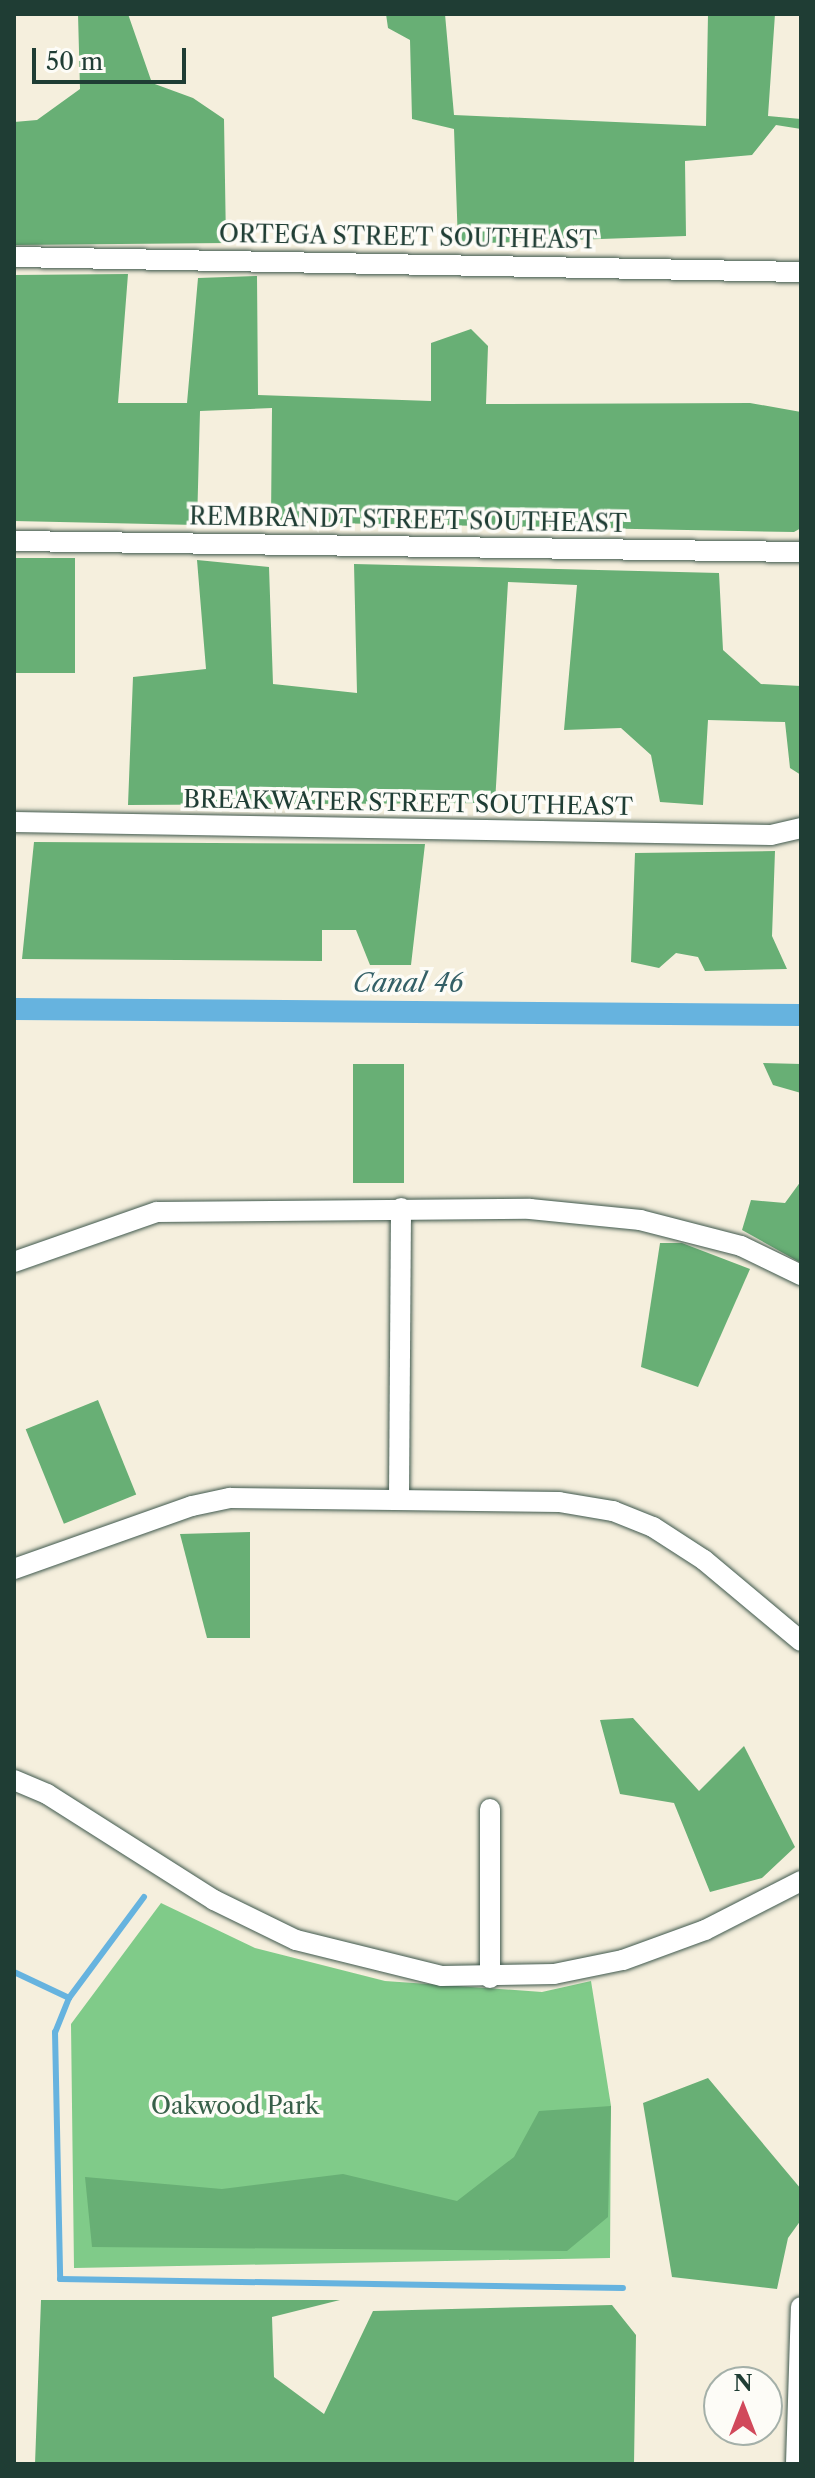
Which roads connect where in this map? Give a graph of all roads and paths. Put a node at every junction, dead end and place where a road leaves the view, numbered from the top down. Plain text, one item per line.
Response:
1 (14, 257) edge
2 (801, 272) edge
3 (14, 541) edge
4 (801, 552) edge
5 (14, 822) edge
6 (801, 828) edge
7 (401, 1208) junction
8 (14, 1262) edge
9 (801, 1275) edge
10 (399, 1497) junction
11 (14, 1569) edge
12 (801, 1641) edge
13 (14, 1780) edge
14 (490, 1809) dead end
15 (801, 1881) edge
16 (490, 1978) junction
17 (801, 2307) edge
18 (796, 2464) edge

1 - 2 street, ORTEGA STREET SOUTHEAST
3 - 4 street, REMBRANDT STREET SOUTHEAST
5 - 6 street, BREAKWATER STREET SOUTHEAST
7 - 8 street
7 - 9 street
7 - 10 street
10 - 11 street
10 - 12 street
13 - 16 street
14 - 16 street
15 - 16 street
17 - 18 street

